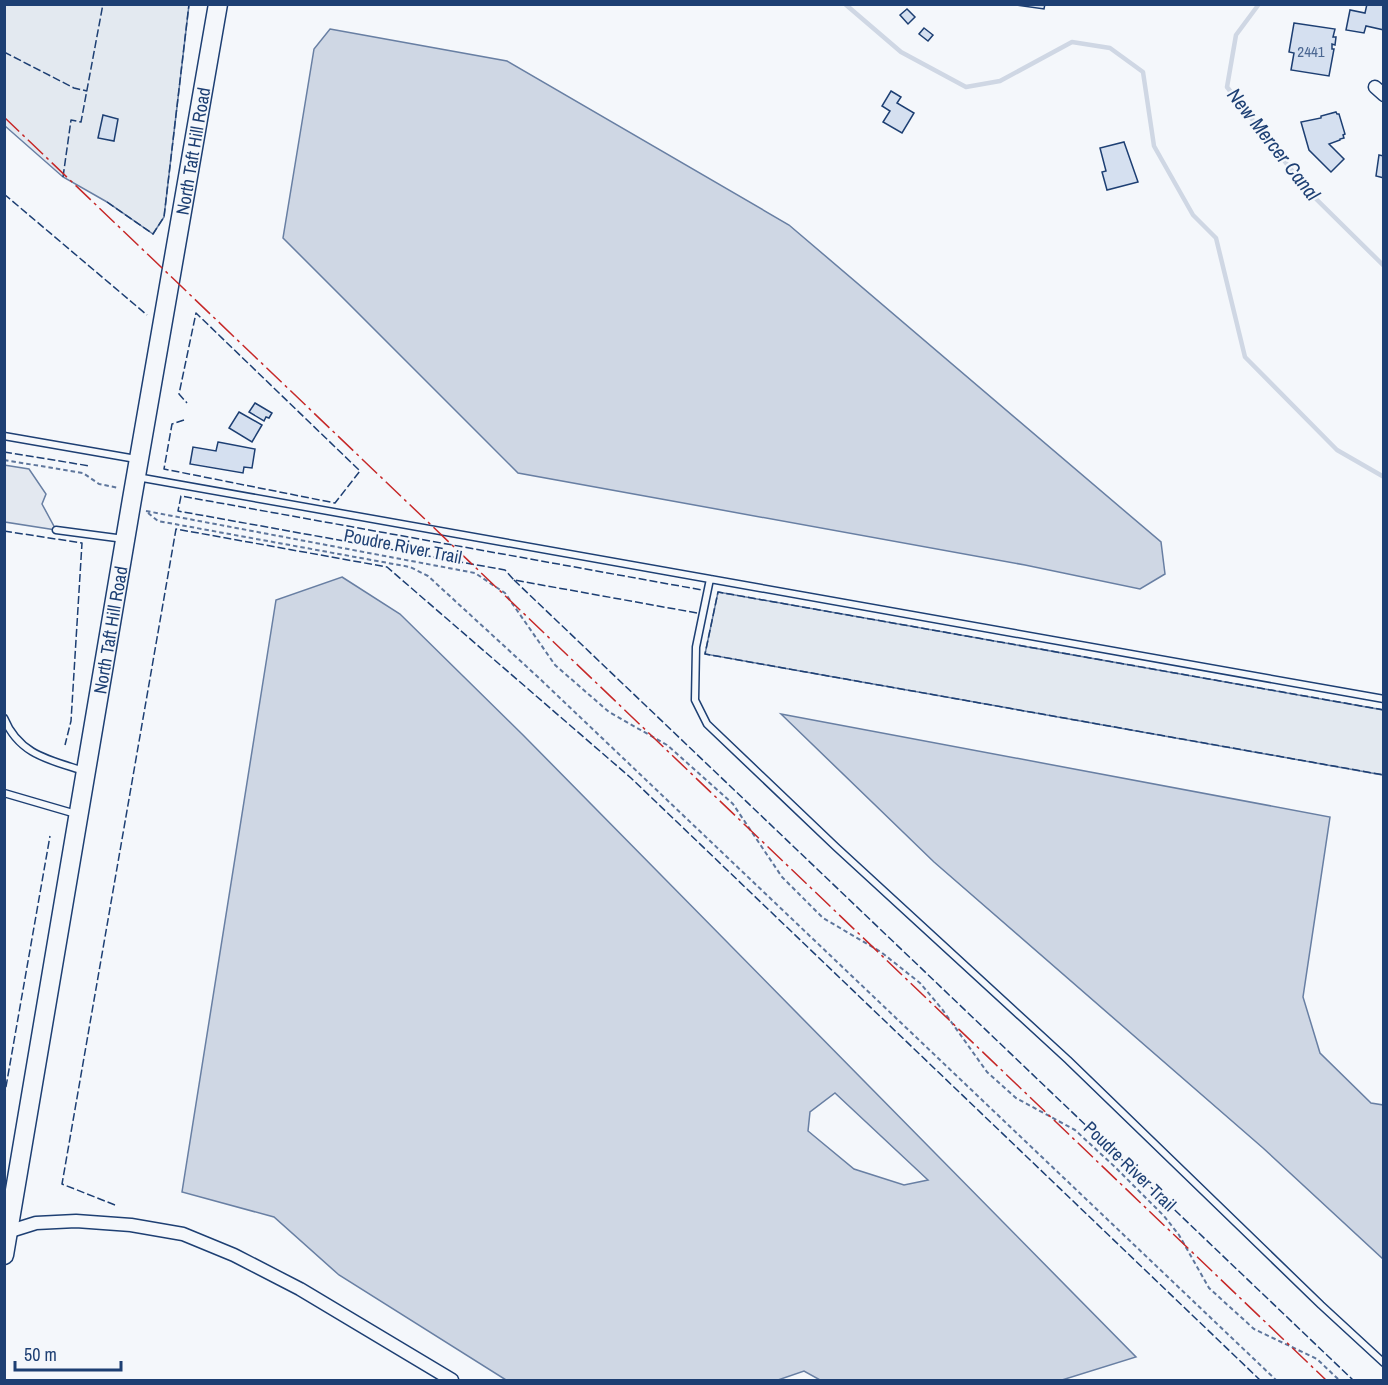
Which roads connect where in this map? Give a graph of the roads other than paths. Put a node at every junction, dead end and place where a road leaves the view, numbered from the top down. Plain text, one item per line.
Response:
1 (218, 4) edge
2 (4, 436) edge
3 (138, 468) junction
4 (56, 530) dead end
5 (125, 539) junction
6 (710, 579) junction
7 (1383, 699) edge
8 (4, 718) edge
9 (87, 772) junction
10 (4, 793) edge
11 (79, 814) junction
12 (6, 1232) edge
13 (4, 1255) edge
14 (1383, 1363) edge
15 (452, 1380) edge

1 - 3 main road, North Taft Hill Road
2 - 3 lane
3 - 5 main road, North Taft Hill Road
3 - 6 lane
4 - 5 lane
5 - 9 main road, North Taft Hill Road
6 - 7 lane
6 - 14 lane
8 - 9 lane
9 - 11 main road, North Taft Hill Road
10 - 11 lane
11 - 12 main road, North Taft Hill Road
12 - 13 main road, North Taft Hill Road
12 - 15 street

